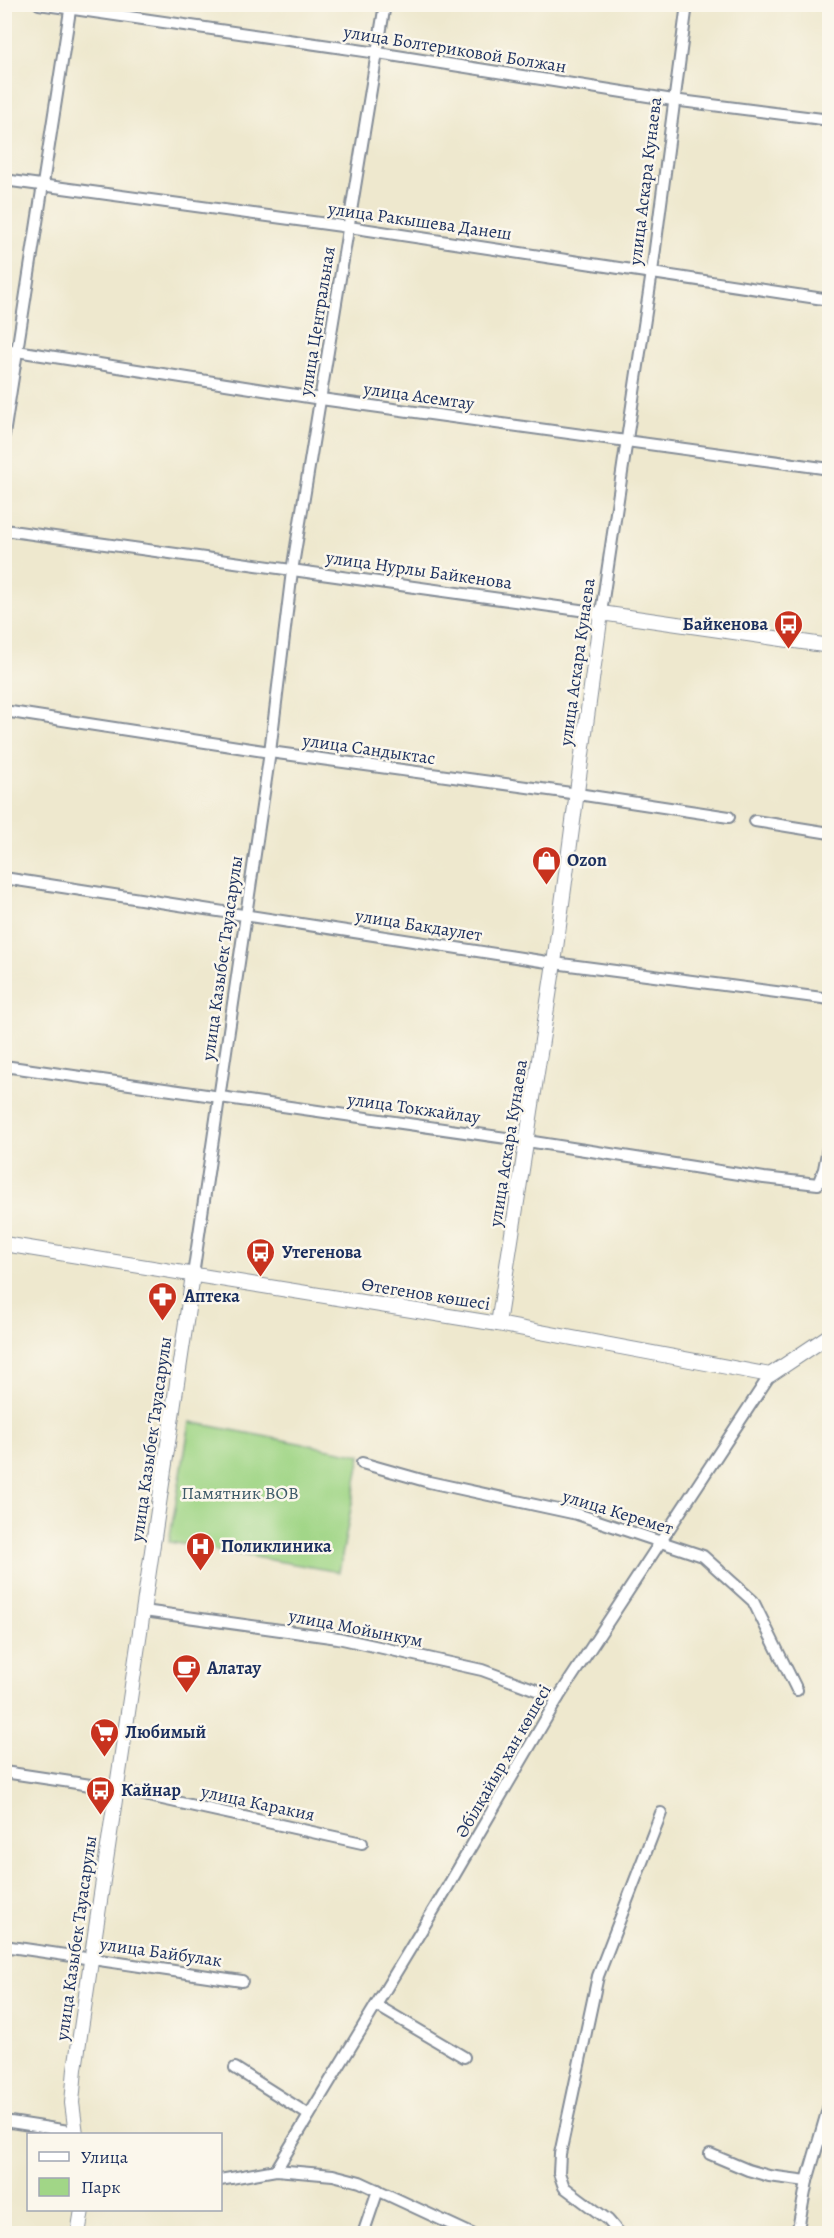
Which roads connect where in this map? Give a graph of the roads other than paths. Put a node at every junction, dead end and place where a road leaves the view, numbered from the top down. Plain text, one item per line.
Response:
1 (39, 4) edge
2 (385, 4) edge
3 (687, 4) edge
4 (70, 7) edge
5 (378, 53) junction
6 (673, 100) junction
7 (830, 120) edge
8 (4, 180) edge
9 (43, 185) junction
10 (349, 226) junction
11 (652, 272) junction
12 (830, 300) edge
13 (10, 350) edge
14 (321, 399) junction
15 (4, 435) edge
16 (627, 441) junction
17 (830, 470) edge
18 (4, 530) edge
19 (292, 571) junction
20 (601, 613) junction
21 (830, 646) edge
22 (4, 711) edge
23 (270, 752) junction
24 (577, 794) junction
25 (729, 817) dead end
26 (755, 821) dead end
27 (830, 833) edge
28 (4, 878) edge
29 (247, 915) junction
30 (554, 963) junction
31 (830, 999) edge
32 (4, 1066) edge
33 (220, 1096) junction
34 (830, 1137) edge
35 (527, 1141) junction
36 (4, 1244) edge
37 (193, 1275) junction
38 (498, 1324) junction
39 (830, 1335) edge
40 (770, 1376) junction
41 (362, 1462) dead end
42 (659, 1542) junction
43 (144, 1611) junction
44 (797, 1690) dead end
45 (558, 1698) junction
46 (4, 1772) edge
47 (117, 1789) junction
48 (661, 1813) dead end
49 (362, 1843) dead end
50 (4, 1946) edge
51 (91, 1959) junction
52 (242, 1981) dead end
53 (376, 2006) junction
54 (464, 2056) dead end
55 (235, 2068) dead end
56 (830, 2102) edge
57 (309, 2115) junction
58 (4, 2121) edge
59 (75, 2133) edge
60 (710, 2154) dead end
61 (276, 2170) junction
62 (222, 2180) edge
63 (807, 2181) junction
64 (378, 2190) junction
65 (82, 2211) edge
66 (78, 2234) edge
67 (363, 2234) edge
68 (472, 2234) edge
69 (620, 2234) edge
70 (797, 2234) edge

1 - 4 street, улица Болтериковой Болжан
2 - 5 street, улица Центральная
3 - 6 street, улица Аскара Кунаева
4 - 5 street, улица Болтериковой Болжан
4 - 9 street
5 - 6 street, улица Болтериковой Болжан
5 - 10 street, улица Центральная
6 - 7 street, улица Болтериковой Болжан
6 - 11 street, улица Аскара Кунаева
8 - 9 street, улица Ракышева Данеш
9 - 10 street, улица Ракышева Данеш
9 - 13 street
10 - 11 street, улица Ракышева Данеш
10 - 14 street, улица Центральная
11 - 12 street, улица Ракышева Данеш
11 - 16 street, улица Аскара Кунаева
13 - 14 street, улица Асемтау
13 - 15 street
14 - 16 street, улица Асемтау
14 - 19 street, улица Центральная
16 - 17 street, улица Асемтау
16 - 20 street, улица Аскара Кунаева
18 - 19 street, улица Нурлы Байкенова
19 - 20 street, улица Нурлы Байкенова
19 - 23 street, улица Казыбек Тауасарулы
20 - 21 street, улица Нурлы Байкенова
20 - 24 street, улица Аскара Кунаева
22 - 23 street, улица Сандыктас
23 - 24 street, улица Сандыктас
23 - 29 street, улица Казыбек Тауасарулы
24 - 25 street, улица Сандыктас
24 - 30 street, улица Аскара Кунаева
26 - 27 street
28 - 29 street, улица Бакдаулет
29 - 30 street, улица Бакдаулет
29 - 33 street, улица Казыбек Тауасарулы
30 - 31 street, улица Бакдаулет
30 - 35 street, улица Аскара Кунаева
32 - 33 street, улица Токжайлау
33 - 35 street, улица Токжайлау
33 - 37 street, улица Казыбек Тауасарулы
34 - 35 street, улица Токжайлау
35 - 38 street, улица Аскара Кунаева
36 - 37 street, Өтегенов көшесі
37 - 38 street, Өтегенов көшесі
37 - 43 street, улица Казыбек Тауасарулы
38 - 40 street, Өтегенов көшесі
39 - 40 street
40 - 42 street, Әбілқайыр хан көшесі
41 - 42 street, улица Керемет
42 - 44 street, улица Керемет
42 - 45 street, Әбілқайыр хан көшесі
43 - 45 street, улица Мойынкум
43 - 47 street, улица Казыбек Тауасарулы
45 - 53 street, Әбілқайыр хан көшесі
46 - 47 street, улица Каракия
47 - 49 street, улица Каракия
47 - 51 street, улица Казыбек Тауасарулы
48 - 69 street
50 - 51 street, улица Байбулак
51 - 52 street, улица Байбулак
51 - 59 street, улица Казыбек Тауасарулы
53 - 54 street
53 - 57 street, Әбілқайыр хан көшесі
55 - 57 street
56 - 63 street
57 - 61 street, Әбілқайыр хан көшесі
58 - 59 street
60 - 63 street
61 - 62 street
61 - 64 street
63 - 70 street
64 - 67 street
64 - 68 street
65 - 66 street

